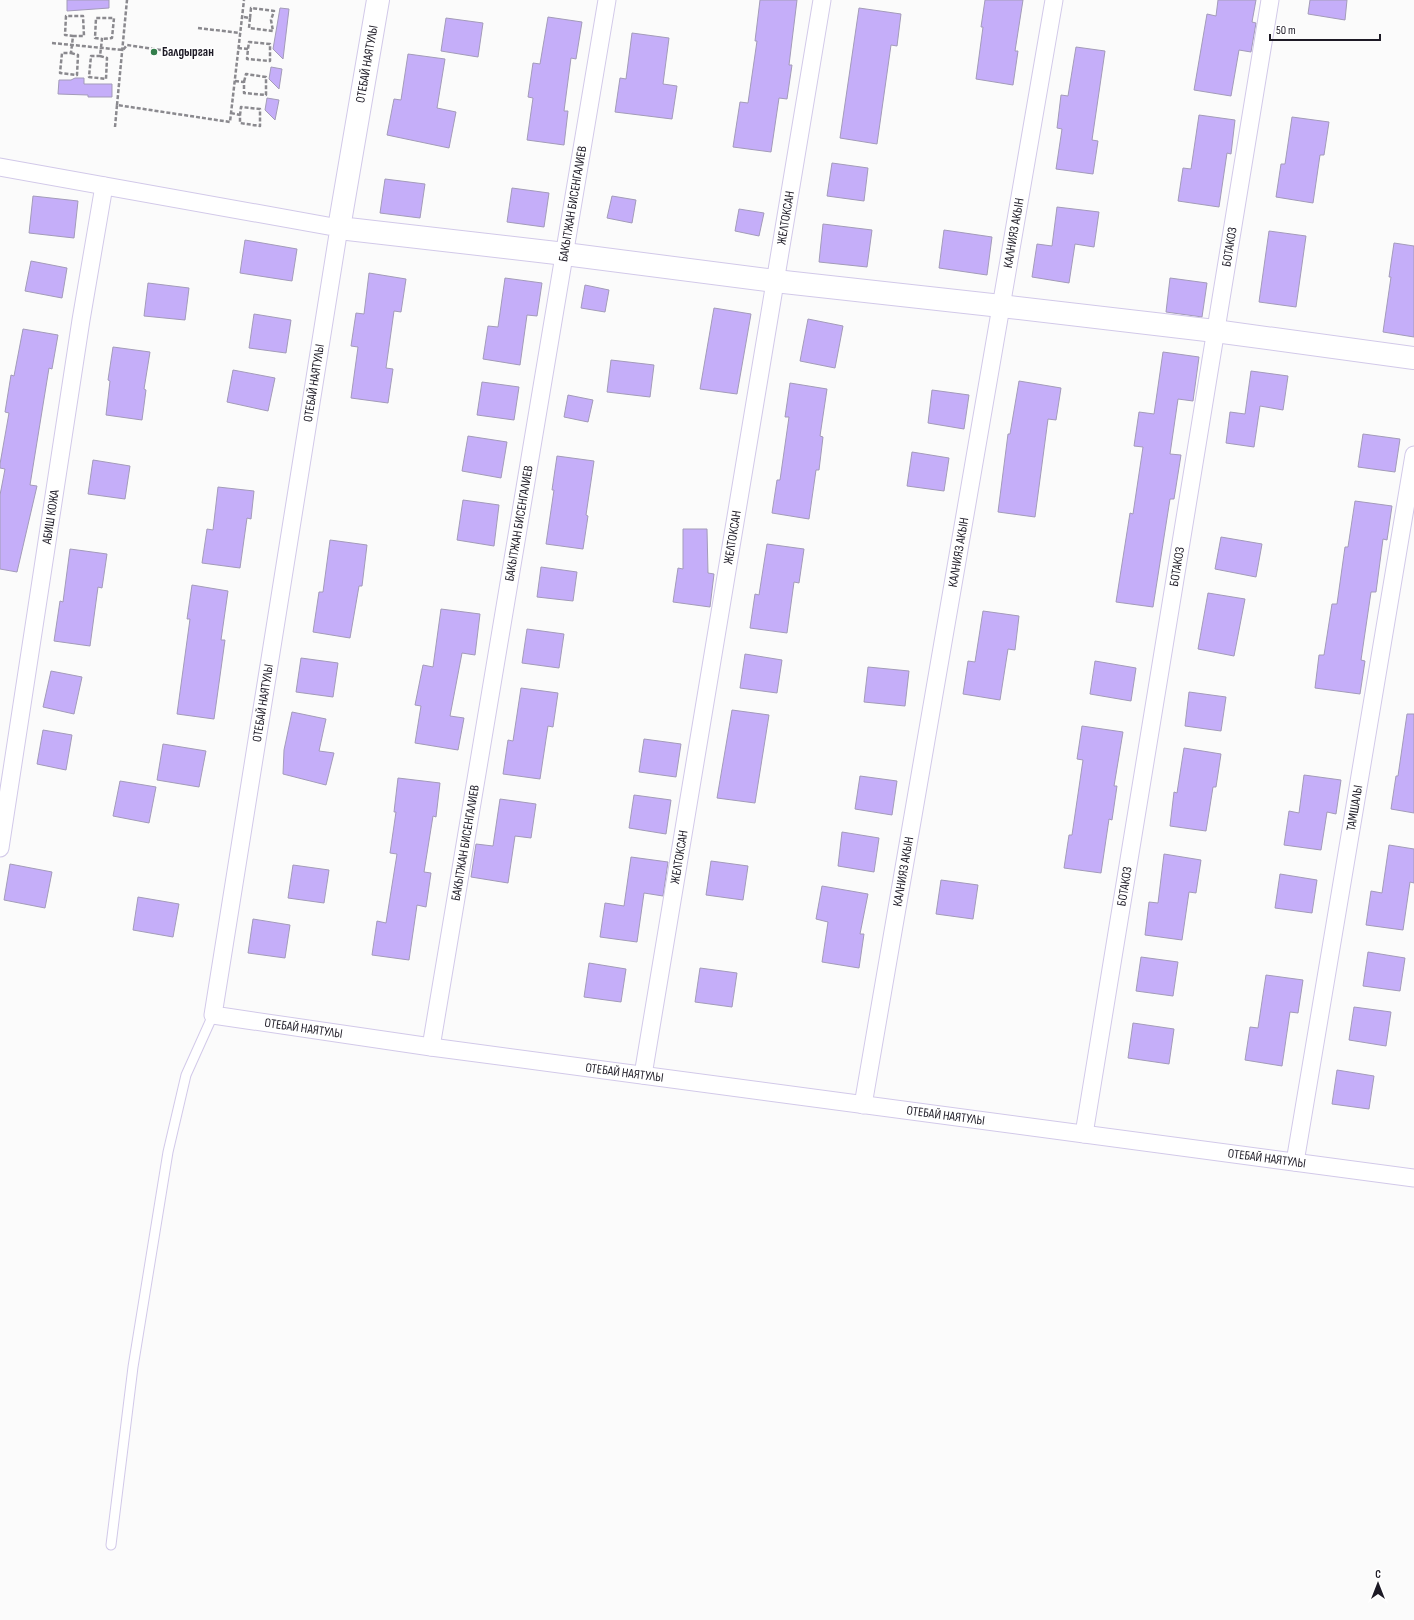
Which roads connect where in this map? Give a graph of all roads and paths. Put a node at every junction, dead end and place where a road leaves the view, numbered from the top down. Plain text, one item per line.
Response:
1 (127, 0) edge
2 (244, 0) edge
3 (378, 0) edge
4 (607, 0) edge
5 (822, 0) edge
6 (1054, 0) edge
7 (1270, 0) edge
8 (244, 17) dead end
9 (250, 18) junction
10 (198, 28) dead end
11 (240, 33) junction
12 (73, 36) junction
13 (102, 39) junction
14 (52, 43) dead end
15 (72, 45) junction
16 (101, 48) junction
17 (238, 48) junction
18 (248, 49) junction
19 (123, 50) junction
20 (161, 50) dead end
21 (71, 53) junction
22 (100, 56) junction
23 (235, 81) junction
24 (244, 82) junction
25 (117, 105) junction
26 (231, 113) junction
27 (240, 115) junction
28 (115, 127) dead end
29 (0, 167) edge
30 (104, 186) junction
31 (339, 228) junction
32 (565, 254) junction
33 (776, 281) junction
34 (1001, 306) junction
35 (1215, 331) junction
36 (1414, 358) edge
37 (1414, 454) edge
38 (0, 848) edge
39 (213, 1015) junction
40 (431, 1047) junction
41 (643, 1075) junction
42 (863, 1104) junction
43 (1084, 1134) junction
44 (1295, 1162) junction
45 (1414, 1178) edge
46 (111, 1545) dead end

1 - 19 path
2 - 11 path
3 - 31 street, ОТЕБАЙ НАЯТУЛЫ
4 - 32 street, БАКЫТЖАН БИСЕНГАЛИЕВ
5 - 33 street, ЖЕЛТОКСАН
6 - 34 street, КАЛНИЯЗ АКЫН
7 - 35 street, БОТАКОЗ
8 - 9 path
9 - 9 path
10 - 11 path
11 - 17 path
12 - 12 path
12 - 15 path
13 - 13 path
13 - 16 path
14 - 15 path
15 - 16 path
15 - 21 path
16 - 19 path
16 - 22 path
17 - 18 path
17 - 23 path
18 - 18 path
19 - 20 path
19 - 25 path
21 - 21 path
22 - 22 path
23 - 24 path
23 - 26 path
24 - 24 path
25 - 26 path
25 - 28 path
26 - 27 path
27 - 27 path
29 - 30 street
30 - 31 street
30 - 38 street, АБИШ КОЖА
31 - 32 street
31 - 39 street, ОТЕБАЙ НАЯТУЛЫ
32 - 33 street
32 - 40 street, БАКЫТЖАН БИСЕНГАЛИЕВ
33 - 34 street
33 - 41 street, ЖЕЛТОКСАН
34 - 35 street
34 - 42 street, КАЛНИЯЗ АКЫН
35 - 36 street
35 - 43 street, БОТАКОЗ
37 - 44 street, ТАМШАЛЫ
39 - 40 street, ОТЕБАЙ НАЯТУЛЫ
39 - 46 lane
40 - 41 street, ОТЕБАЙ НАЯТУЛЫ
41 - 42 street, ОТЕБАЙ НАЯТУЛЫ
42 - 43 street, ОТЕБАЙ НАЯТУЛЫ
43 - 44 street, ОТЕБАЙ НАЯТУЛЫ
44 - 45 street, ОТЕБАЙ НАЯТУЛЫ

